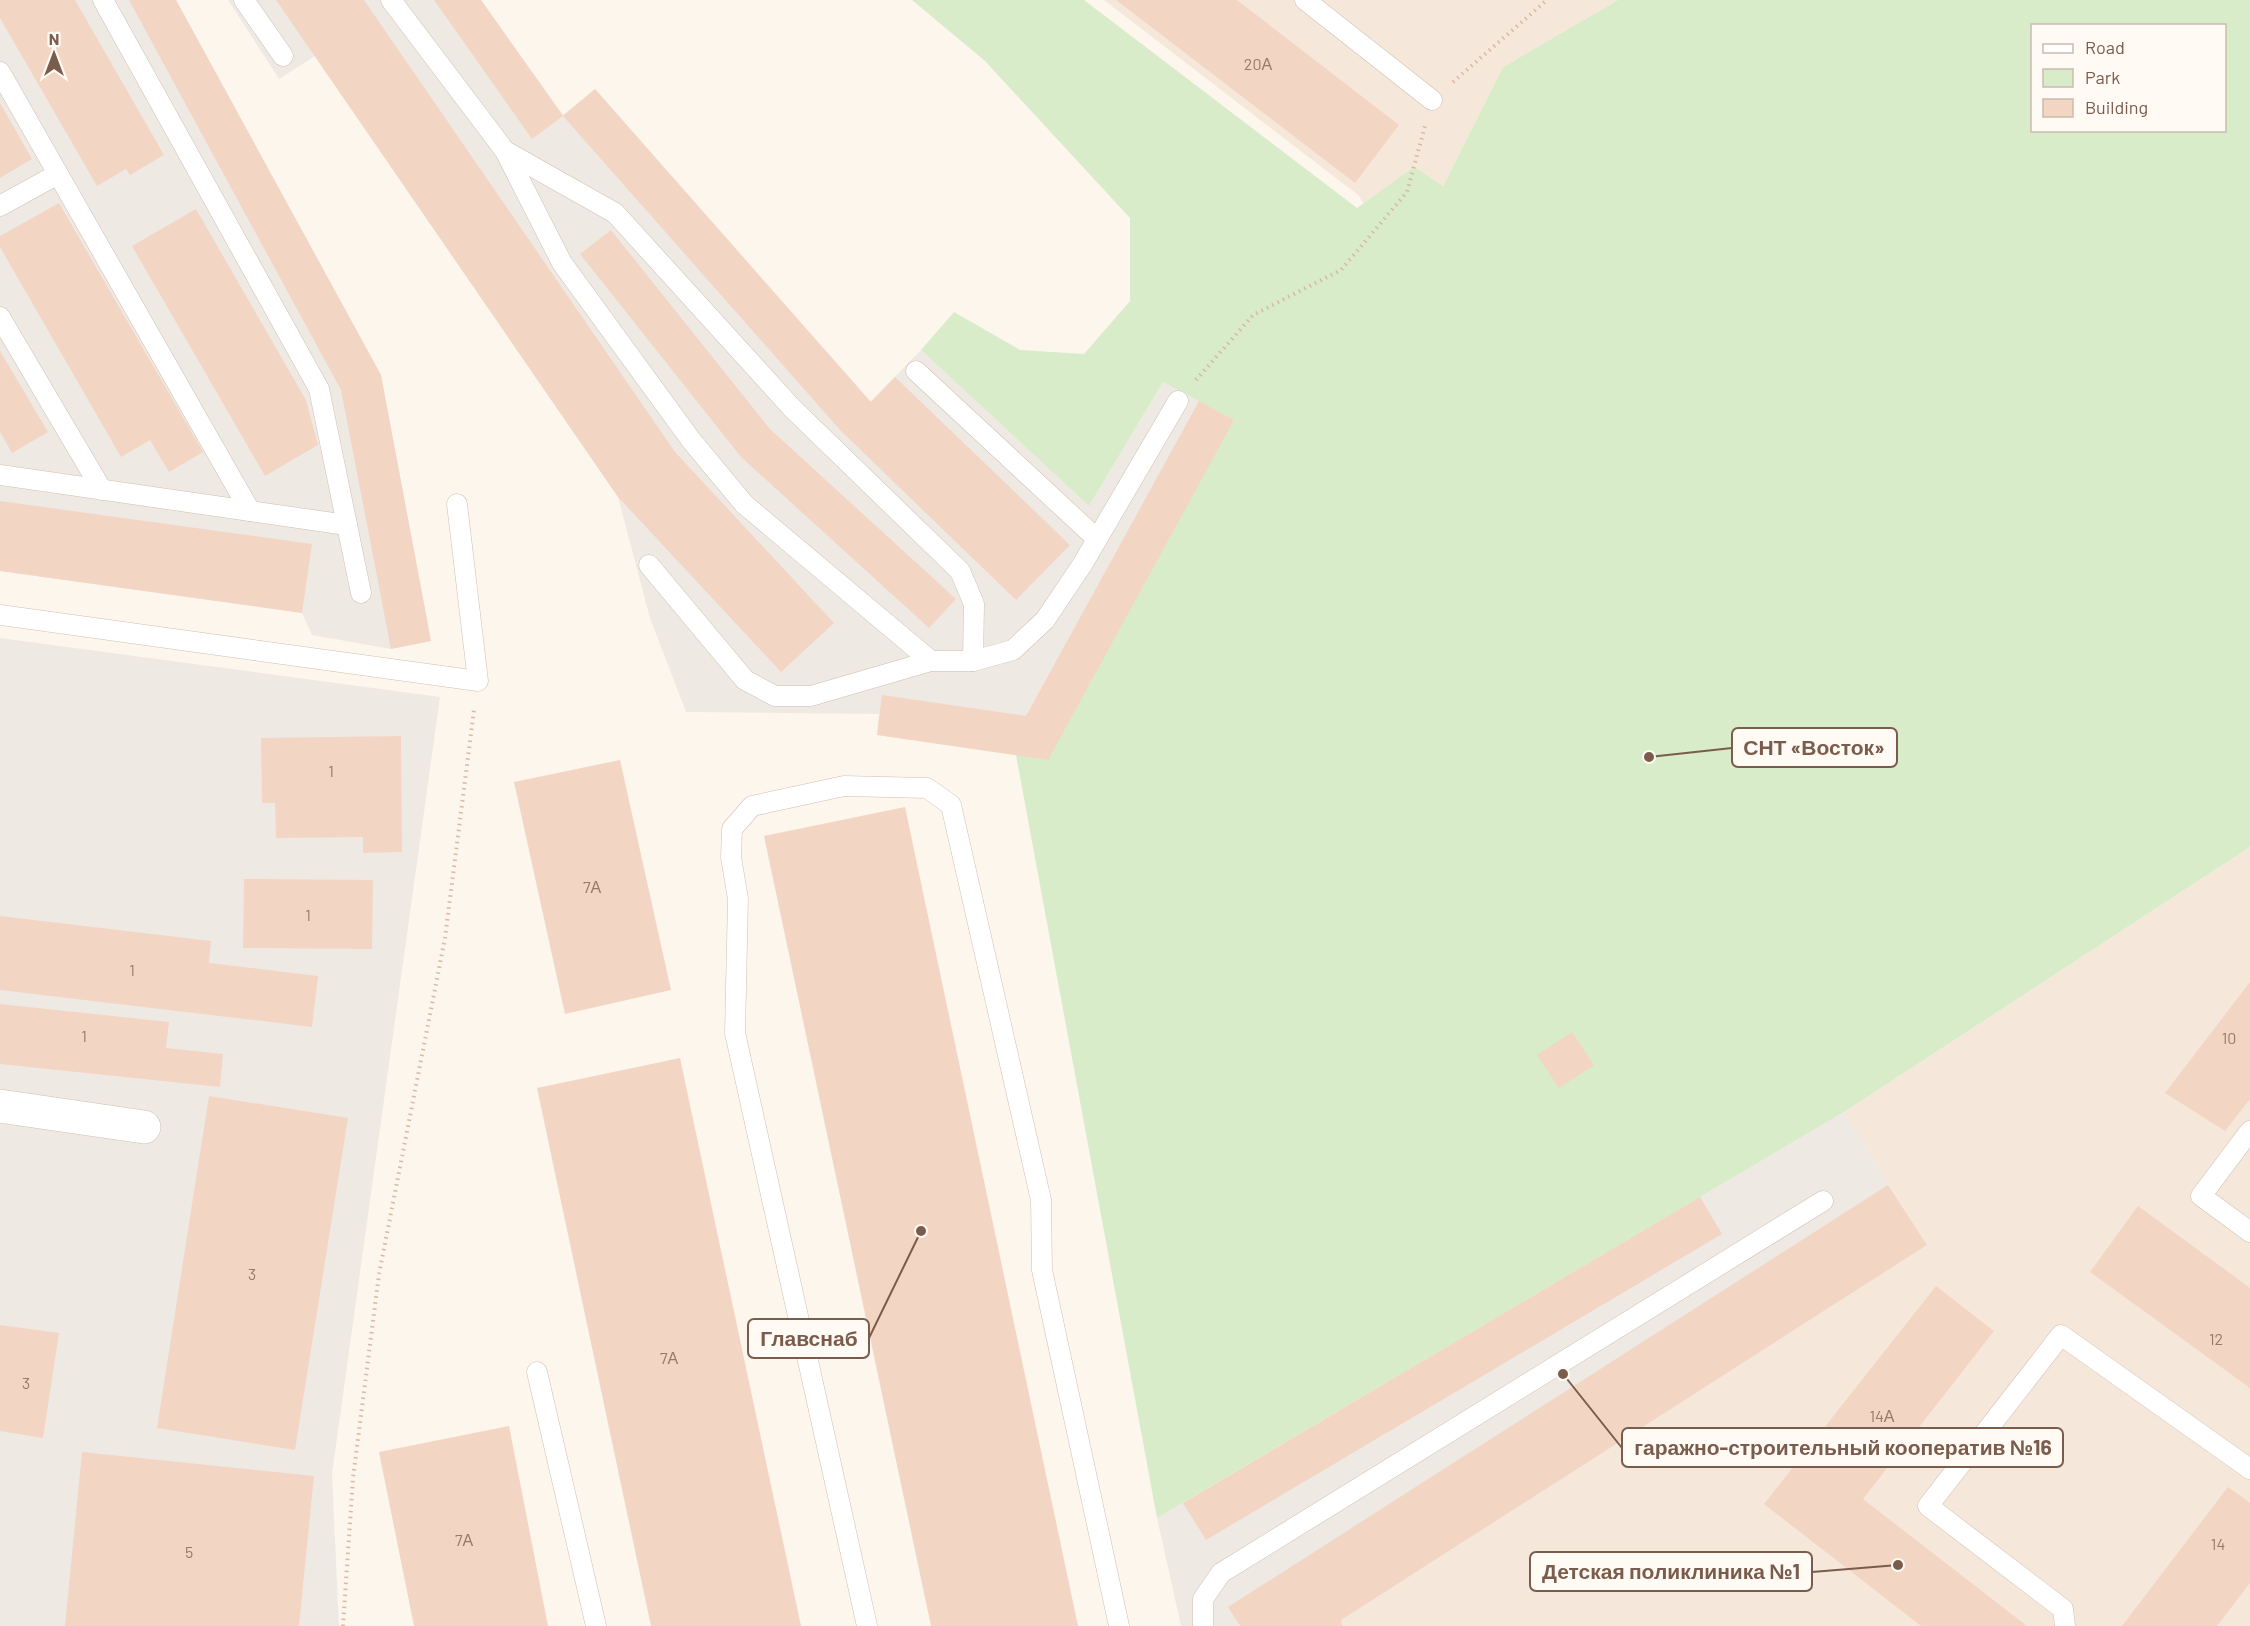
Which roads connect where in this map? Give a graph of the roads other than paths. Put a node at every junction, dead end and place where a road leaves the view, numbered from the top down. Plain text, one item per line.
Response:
1 (103, 0) edge
2 (244, 0) edge
3 (391, 0) edge
4 (1305, 0) edge
5 (283, 56) dead end
6 (0, 72) edge
7 (1432, 100) road end
8 (505, 151) junction
9 (58, 174) junction
10 (0, 206) edge
11 (0, 317) edge
12 (916, 371) dead end
13 (1178, 401) road end
14 (0, 475) edge
15 (102, 490) junction
16 (457, 504) dead end
17 (250, 511) junction
18 (347, 525) junction
19 (1097, 539) junction
20 (650, 566) dead end
21 (361, 593) dead end
22 (0, 615) edge
23 (932, 661) junction
24 (973, 661) junction
25 (0, 1106) edge
26 (144, 1127) dead end
27 (2250, 1131) edge
28 (1823, 1201) dead end
29 (2250, 1233) edge
30 (537, 1372) dead end
31 (2250, 1469) edge
32 (597, 1626) edge
33 (867, 1626) edge
34 (1119, 1626) edge
35 (1203, 1626) edge
36 (2065, 1626) edge

1 - 18 lane
2 - 5 lane
3 - 8 lane
4 - 7 lane
6 - 9 lane
8 - 23 lane
8 - 24 lane
9 - 10 lane
9 - 17 lane
11 - 15 lane
12 - 19 lane
13 - 19 lane
14 - 15 lane
15 - 17 lane
16 - 22 lane
17 - 18 lane
18 - 21 lane
19 - 24 lane
20 - 23 lane
23 - 24 lane
25 - 26 street
27 - 29 lane
28 - 35 lane
30 - 32 lane
31 - 36 lane
33 - 34 lane

